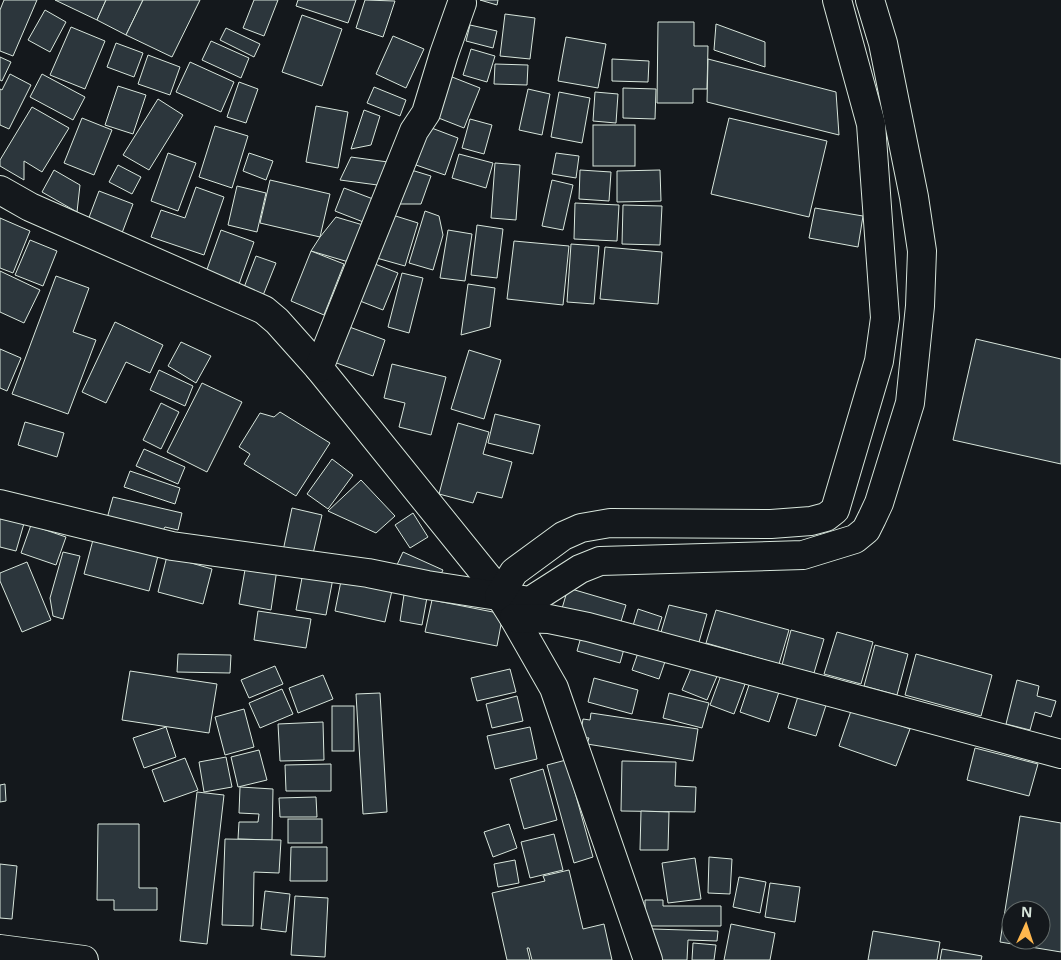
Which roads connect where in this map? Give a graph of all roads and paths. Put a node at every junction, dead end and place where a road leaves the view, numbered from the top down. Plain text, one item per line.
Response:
1 (837, 0) edge
2 (870, 0) edge
3 (462, 3) dead end
4 (0, 190) edge
5 (920, 306) junction
6 (885, 318) junction
7 (319, 368) junction
8 (0, 504) edge
9 (506, 607) junction
10 (1061, 754) edge
11 (0, 949) edge
12 (84, 960) edge
13 (648, 960) edge

1 - 6 street
2 - 5 street
3 - 7 street
4 - 7 street
5 - 6 street
5 - 9 street
6 - 9 street
7 - 9 street
8 - 9 street
9 - 10 street
9 - 13 street
11 - 12 street

